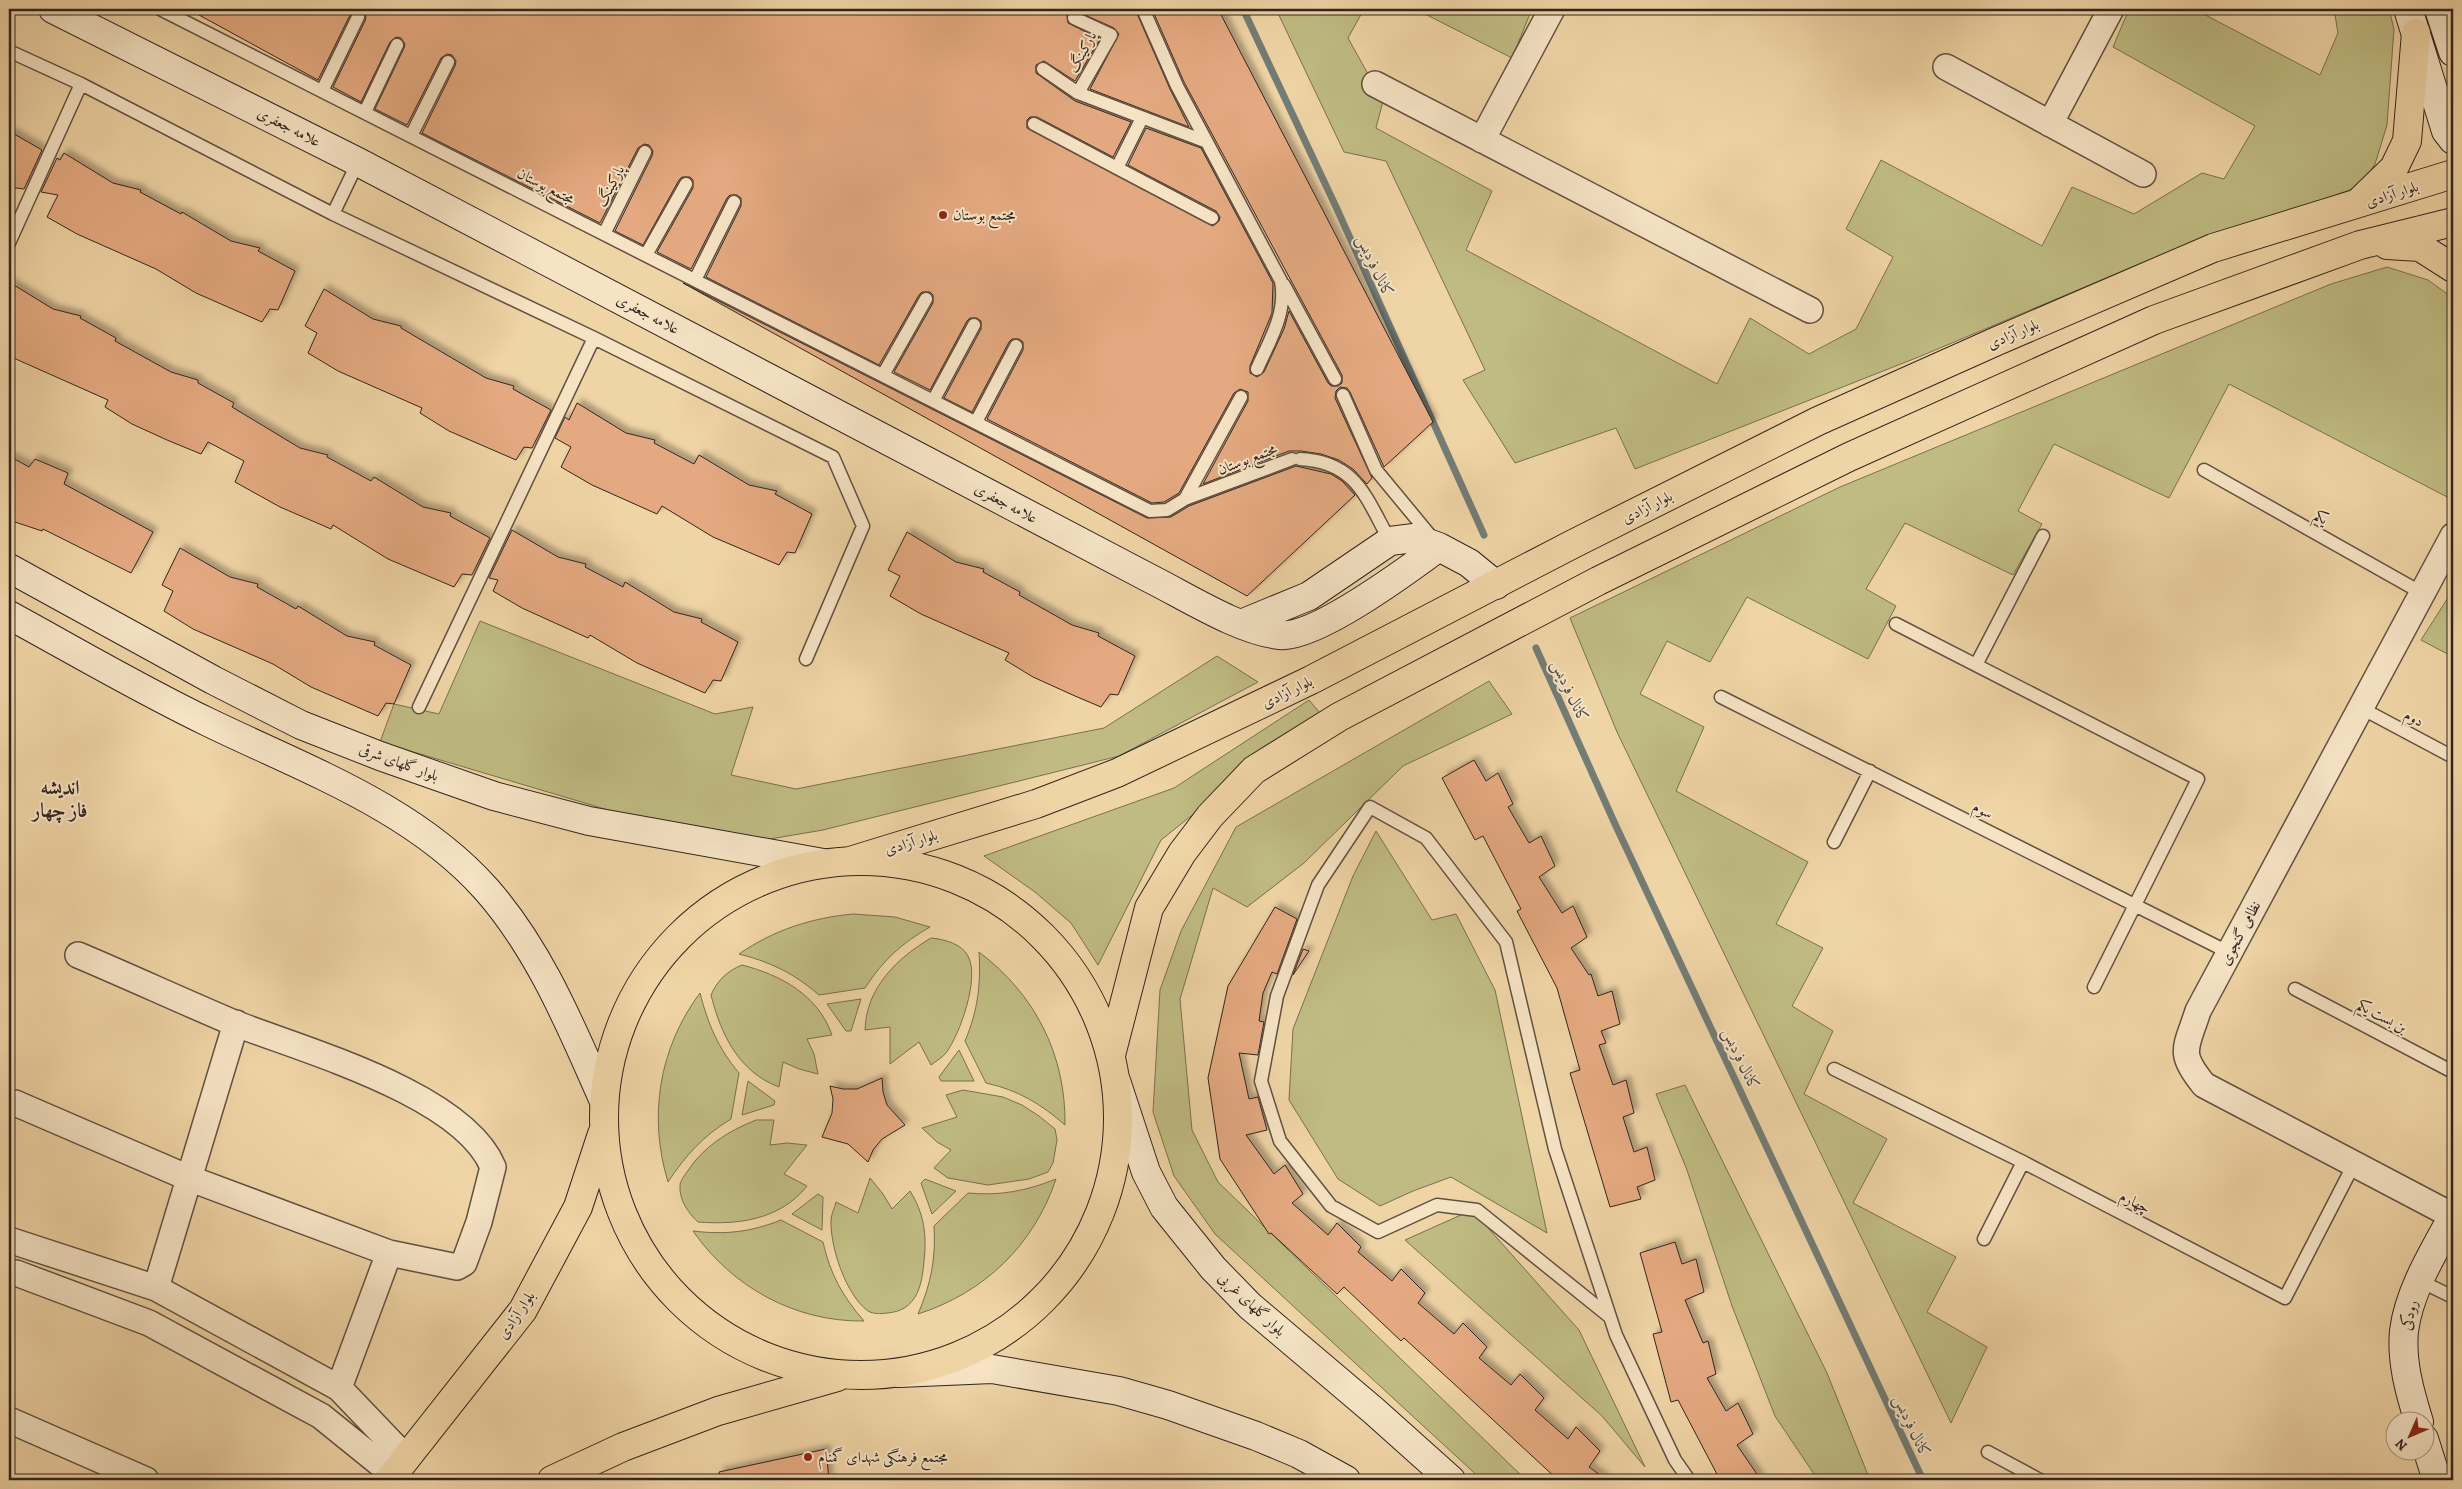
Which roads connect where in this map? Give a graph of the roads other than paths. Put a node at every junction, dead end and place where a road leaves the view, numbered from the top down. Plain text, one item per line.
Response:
1 (54, 9) edge
2 (160, 9) edge
3 (1143, 9) edge
4 (1552, 9) edge
5 (2111, 9) edge
6 (2439, 9) edge
7 (2445, 9) edge
8 (358, 17) dead end
9 (1074, 18) dead end
10 (2412, 21) edge
11 (2453, 24) edge
12 (397, 45) dead end
13 (9, 51) edge
14 (2453, 52) edge
15 (448, 62) dead end
16 (1946, 67) dead end
17 (1043, 69) dead end
18 (81, 84) junction
19 (1375, 84) dead end
20 (322, 90) junction
21 (1078, 93) junction
22 (365, 112) junction
23 (1142, 118) junction
24 (1034, 124) dead end
25 (2050, 124) junction
26 (411, 136) junction
27 (1482, 140) junction
28 (2453, 140) edge
29 (1207, 142) junction
30 (645, 152) dead end
31 (358, 162) junction
32 (1117, 168) junction
33 (2143, 174) dead end
34 (2453, 174) edge
35 (686, 184) dead end
36 (734, 202) dead end
37 (2356, 206) junction
38 (333, 214) junction
39 (1212, 218) dead end
40 (2453, 222) edge
41 (604, 234) junction
42 (9, 242) edge
43 (2360, 244) junction
44 (646, 255) junction
45 (2453, 268) edge
46 (695, 280) junction
47 (1282, 281) junction
48 (926, 299) dead end
49 (1810, 310) dead end
50 (974, 325) dead end
51 (594, 338) junction
52 (1016, 346) dead end
53 (1257, 369) dead end
54 (883, 375) junction
55 (1335, 379) dead end
56 (1342, 395) dead end
57 (1241, 397) dead end
58 (934, 401) junction
59 (976, 422) junction
60 (2204, 470) dead end
61 (1185, 499) junction
62 (2042, 536) dead end
63 (2453, 536) edge
64 (1390, 541) junction
65 (1439, 547) junction
66 (9, 568) edge
67 (1496, 585) junction
68 (2422, 593) junction
69 (9, 614) edge
70 (1241, 624) junction
71 (1896, 624) dead end
72 (806, 659) dead end
73 (1976, 665) junction
74 (1721, 697) dead end
75 (419, 707) dead end
76 (2360, 708) junction
77 (2453, 756) edge
78 (1870, 771) junction
79 (1834, 842) dead end
80 (850, 861) junction
81 (823, 863) junction
82 (2134, 905) junction
83 (2230, 953) junction
84 (78, 954) dead end
85 (2094, 986) dead end
86 (2295, 989) dead end
87 (236, 1023) junction
88 (1111, 1054) junction
89 (1834, 1069) dead end
90 (2453, 1072) edge
91 (1116, 1081) junction
92 (604, 1101) junction
93 (15, 1103) dead end
94 (604, 1128) junction
95 (2022, 1162) junction
96 (2354, 1164) junction
97 (191, 1179) junction
98 (2453, 1216) edge
99 (1984, 1239) dead end
100 (9, 1240) edge
101 (389, 1253) junction
102 (16, 1273) dead end
103 (2420, 1281) junction
104 (156, 1288) junction
105 (2453, 1298) edge
106 (1610, 1317) junction
107 (899, 1373) junction
108 (845, 1375) junction
109 (339, 1388) junction
110 (2416, 1412) edge
111 (9, 1420) edge
112 (1988, 1452) dead end
113 (2432, 1462) edge
114 (396, 1471) edge
115 (146, 1480) edge
116 (552, 1480) edge
117 (1346, 1480) edge
118 (1451, 1480) edge
119 (1689, 1480) edge
120 (2040, 1480) edge
121 (2438, 1480) edge

1 - 31 main road, علامه جعفری
2 - 20 lane, مجتمع بوستان
3 - 29 lane
4 - 27 street
5 - 25 street
6 - 14 main road
7 - 11 main road
8 - 20 lane
9 - 21 lane, پارکینگ
10 - 28 main road
10 - 37 main road
12 - 22 lane
13 - 18 lane
15 - 26 lane
16 - 25 street
17 - 21 lane, پارکینگ
18 - 38 lane
18 - 42 lane
19 - 27 street
20 - 22 lane, مجتمع بوستان
21 - 23 lane, پارکینگ
22 - 26 lane, مجتمع بوستان
23 - 29 lane, پارکینگ
23 - 32 lane
24 - 32 lane
25 - 33 street
26 - 41 lane, مجتمع بوستان
27 - 49 street
29 - 47 lane
30 - 41 lane, پارکینگ
31 - 38 lane
31 - 70 main road, علامه جعفری
32 - 39 lane
34 - 37 main road, بلوار آزادی
35 - 44 lane
36 - 46 lane
37 - 67 main road, بلوار آزادی
38 - 51 lane
40 - 43 main road
41 - 44 lane, مجتمع بوستان
43 - 45 main road
43 - 88 main road
44 - 46 lane, مجتمع بوستان
46 - 54 lane, مجتمع بوستان
47 - 53 lane
47 - 55 lane
48 - 54 lane
50 - 58 lane
51 - 72 lane
51 - 75 lane
52 - 59 lane
54 - 58 lane, مجتمع بوستان
56 - 65 lane
57 - 61 lane, مجتمع بوستان
58 - 59 lane, مجتمع بوستان
59 - 61 lane, مجتمع بوستان
60 - 68 lane, یکم
61 - 64 lane, مجتمع بوستان
62 - 73 lane
63 - 68 street, نظامی گنجوی
64 - 65 main road
64 - 70 main road
65 - 67 main road
65 - 70 main road, علامه جعفری
66 - 81 main road, بلوار گلهای شرقی
67 - 80 main road, بلوار آزادی
68 - 76 street, نظامی گنجوی
69 - 92 main road
71 - 73 lane
73 - 82 lane
74 - 78 lane, سوم
76 - 77 lane, دوم
76 - 83 street, نظامی گنجوی
78 - 79 lane
78 - 82 lane, سوم
80 - 81 main road
80 - 88 main road
81 - 92 main road
82 - 83 lane, سوم
82 - 85 lane
83 - 96 street, نظامی گنجوی
84 - 87 street
86 - 90 lane, بن بست یکم
87 - 97 street
87 - 101 street
88 - 91 main road
89 - 95 lane, چهارم
91 - 107 main road
91 - 118 main road, بلوار گلهای غربی
92 - 94 main road
93 - 97 street
94 - 108 main road
94 - 114 main road, بلوار آزادی
95 - 96 lane, چهارم
95 - 99 lane
96 - 98 street, نظامی گنجوی
97 - 101 street
97 - 104 street
98 - 103 main road, رودکی
100 - 104 street
101 - 109 street
102 - 114 street
103 - 105 lane
103 - 110 main road, رودکی
104 - 109 street
106 - 106 lane
106 - 119 lane
107 - 108 main road
107 - 117 main road
108 - 116 main road
109 - 114 street
111 - 115 street
112 - 120 lane
113 - 121 main road

